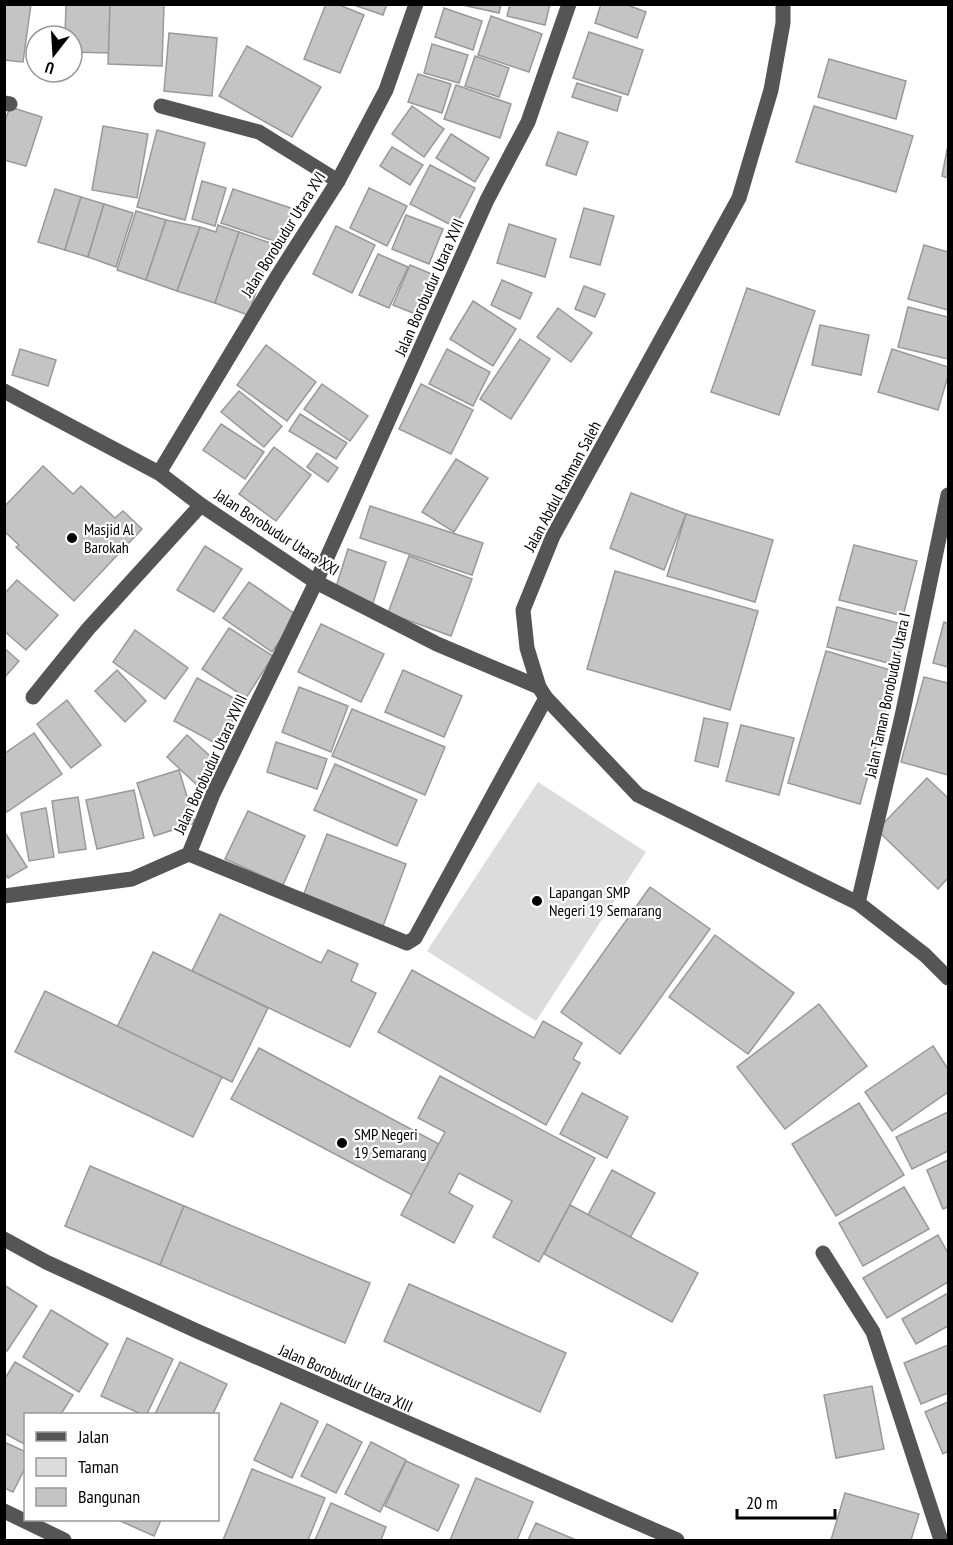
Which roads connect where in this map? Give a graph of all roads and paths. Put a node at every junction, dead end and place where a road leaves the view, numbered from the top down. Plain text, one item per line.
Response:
1 (416, 4) edge
2 (569, 4) edge
3 (783, 4) edge
4 (161, 106) dead end
5 (338, 181) junction
6 (5, 391) edge
7 (159, 473) junction
8 (948, 495) edge
9 (201, 505) junction
10 (316, 582) junction
11 (542, 692) junction
12 (33, 697) dead end
13 (189, 854) junction
14 (4, 896) edge
15 (858, 903) junction
16 (948, 978) edge
17 (4, 1239) edge
18 (823, 1253) dead end
19 (4, 1512) edge
20 (64, 1540) edge
21 (677, 1540) edge
22 (941, 1540) edge

1 - 5 street, Jalan Borobudur Utara XVI
2 - 10 street, Jalan Borobudur Utara XVII
3 - 11 street, Jalan Abdul Rahman Saleh
4 - 5 street
5 - 7 street, Jalan Borobudur Utara XVI
6 - 7 street, Jalan Borobudur Utara XXI
7 - 9 street, Jalan Borobudur Utara XXI
8 - 15 street, Jalan Taman Borobudur Utara I
9 - 10 street, Jalan Borobudur Utara XXI
9 - 12 street
10 - 11 street, Jalan Borobudur Utara XXI
10 - 13 street, Jalan Borobudur Utara XVIII
11 - 13 street
11 - 15 street, Jalan Abdul Rahman Saleh
13 - 14 street, Jalan Borobudur Utara XVIII
15 - 16 street, Jalan Abdul Rahman Saleh
17 - 21 street, Jalan Borobudur Utara XIII
18 - 22 street
19 - 20 street

